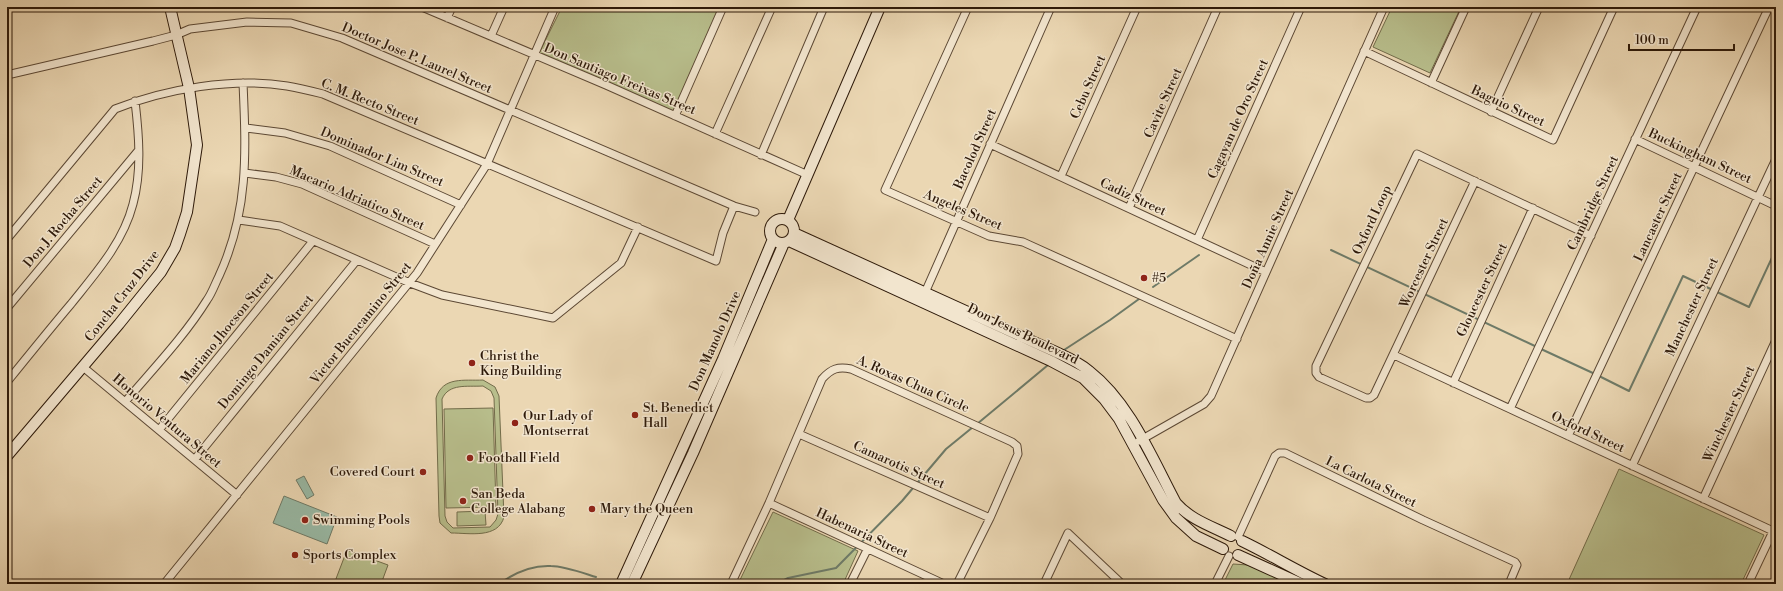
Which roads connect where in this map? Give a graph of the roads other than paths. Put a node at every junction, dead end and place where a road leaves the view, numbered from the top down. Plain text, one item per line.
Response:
1 (170, 7) edge
2 (422, 7) edge
3 (452, 7) edge
4 (504, 7) edge
5 (556, 7) edge
6 (723, 7) edge
7 (772, 7) edge
8 (824, 7) edge
9 (880, 7) edge
10 (968, 7) edge
11 (1051, 7) edge
12 (1137, 7) edge
13 (1218, 7) edge
14 (1301, 7) edge
15 (1384, 7) edge
16 (1466, 7) edge
17 (1540, 7) edge
18 (1614, 7) edge
19 (1697, 7) edge
20 (1769, 7) edge
21 (447, 18) junction
22 (176, 35) junction
23 (491, 36) junction
24 (1364, 52) junction
25 (535, 56) junction
26 (7, 75) edge
27 (243, 82) junction
28 (1431, 83) junction
29 (189, 88) junction
30 (135, 101) junction
31 (510, 111) junction
32 (1491, 112) junction
33 (675, 116) junction
34 (246, 128) junction
35 (715, 134) junction
36 (1636, 139) junction
37 (990, 144) junction
38 (138, 151) junction
39 (761, 155) junction
40 (1776, 159) edge
41 (487, 164) junction
42 (1695, 167) junction
43 (245, 173) junction
44 (808, 174) junction
45 (1061, 176) junction
46 (1475, 181) junction
47 (1757, 197) junction
48 (461, 205) junction
49 (734, 206) junction
50 (1776, 206) edge
51 (1129, 208) junction
52 (1533, 208) junction
53 (755, 212) dead end
54 (239, 220) junction
55 (788, 220) junction
56 (956, 222) junction
57 (638, 227) junction
58 (1591, 236) junction
59 (7, 239) edge
60 (773, 239) junction
61 (789, 239) junction
62 (1197, 240) junction
63 (312, 241) junction
64 (435, 244) junction
65 (357, 260) junction
66 (1266, 272) junction
67 (410, 283) junction
68 (923, 297) junction
69 (7, 308) edge
70 (1236, 339) junction
71 (1776, 340) edge
72 (1394, 355) junction
73 (83, 367) junction
74 (7, 382) edge
75 (1453, 382) junction
76 (125, 402) junction
77 (1510, 409) junction
78 (699, 410) junction
79 (710, 415) junction
80 (159, 430) junction
81 (799, 434) junction
82 (1568, 436) junction
83 (1137, 442) junction
84 (7, 456) edge
85 (194, 459) junction
86 (1632, 466) junction
87 (237, 495) junction
88 (1703, 499) junction
89 (769, 503) junction
90 (660, 512) junction
91 (990, 518) junction
92 (1191, 518) junction
93 (1185, 527) junction
94 (1774, 528) edge
95 (1237, 538) junction
96 (862, 547) junction
97 (1230, 553) junction
98 (1284, 570) junction
99 (164, 584) edge
100 (621, 584) edge
101 (632, 584) edge
102 (731, 584) edge
103 (850, 584) edge
104 (944, 584) edge
105 (957, 584) edge
106 (1044, 584) edge
107 (1122, 584) edge
108 (1215, 584) edge
109 (1302, 584) edge
110 (1325, 584) edge
111 (1509, 584) edge
112 (1748, 584) edge

1 - 22 street, Concha Cruz Drive
2 - 21 street, Don Santiago Freixas Street
3 - 21 street
4 - 23 street
5 - 25 street, Victor Buencamino Street
6 - 33 street
7 - 35 street
8 - 39 street
9 - 44 street
10 - 56 street, Angeles Street
11 - 37 street, Bacolod Street
12 - 45 street, Cebu Street
13 - 51 street, Cavite Street
14 - 62 street, Cagayan de Oro Street
15 - 24 street, Doña Annie Street
16 - 28 street
17 - 32 street
18 - 32 street, Baguio Street
19 - 36 street, Cambridge Street
20 - 42 street, Lancaster Street
21 - 23 street, Don Santiago Freixas Street
22 - 26 street, Doctor Jose P. Laurel Street
22 - 29 street, Concha Cruz Drive
22 - 31 street, Doctor Jose P. Laurel Street
23 - 25 street, Don Santiago Freixas Street
24 - 28 street, Baguio Street
24 - 66 street, Doña Annie Street
25 - 31 street, Victor Buencamino Street
25 - 33 street, Don Santiago Freixas Street
27 - 29 street, C. M. Recto Street
27 - 34 street
27 - 41 street, C. M. Recto Street
28 - 32 street, Baguio Street
29 - 30 street, C. M. Recto Street
29 - 73 street, Concha Cruz Drive
30 - 38 street
30 - 59 street, C. M. Recto Street
31 - 41 street, Victor Buencamino Street
31 - 49 street, Doctor Jose P. Laurel Street
33 - 35 street, Don Santiago Freixas Street
34 - 43 street
34 - 48 street, Dominador Lim Street
35 - 39 street, Don Santiago Freixas Street
36 - 42 street, Buckingham Street
36 - 58 street, Cambridge Street
37 - 45 street, Cadiz Street
37 - 56 street, Bacolod Street
38 - 69 street, Don J. Rocha Street
38 - 74 street
39 - 44 street, Don Santiago Freixas Street
40 - 47 street, Manchester Street
41 - 48 street, Victor Buencamino Street
41 - 57 street, C. M. Recto Street
42 - 47 street, Buckingham Street
42 - 82 street, Lancaster Street
43 - 54 street
43 - 64 street, Macario Adriatico Street
44 - 55 street
45 - 51 street, Cadiz Street
46 - 52 street, Oxford Loop
46 - 72 street, Worcester Street
46 - 72 street, Oxford Loop
47 - 50 street, Buckingham Street
47 - 86 street, Manchester Street
48 - 64 street, Victor Buencamino Street
49 - 53 street, Doctor Jose P. Laurel Street
49 - 57 street, C. M. Recto Street
51 - 62 street, Cadiz Street
52 - 58 street, Oxford Loop
52 - 75 street, Gloucester Street
54 - 63 street
54 - 76 street
55 - 60 street
55 - 61 street
56 - 68 street, Bacolod Street
56 - 70 street, Angeles Street
57 - 67 street
58 - 77 street, Cambridge Street
60 - 61 street
60 - 78 street, Don Manolo Drive
61 - 68 street, Don Jesus Boulevard
61 - 79 street, Don Manolo Drive
62 - 66 street, Cadiz Street
63 - 65 street
63 - 80 street, Mariano Jhocson Street
64 - 67 street, Victor Buencamino Street
65 - 67 street
65 - 85 street, Domingo Damian Street
66 - 70 street, Doña Annie Street
67 - 87 street, Victor Buencamino Street
68 - 83 street, Don Jesus Boulevard
70 - 83 street, Doña Annie Street
71 - 88 street, Winchester Street
72 - 75 street, Oxford Street
73 - 76 street, Honorio Ventura Street
73 - 84 street, Concha Cruz Drive
75 - 77 street, Oxford Street
76 - 80 street, Honorio Ventura Street
77 - 82 street, Oxford Street
78 - 79 street
78 - 90 street, Don Manolo Drive
79 - 90 street, Don Manolo Drive
80 - 85 street, Honorio Ventura Street
81 - 89 street, A. Roxas Chua Circle
81 - 91 street, Camarotis Street
81 - 91 street, A. Roxas Chua Circle
82 - 86 street, Oxford Street
83 - 92 street, Don Jesus Boulevard
83 - 93 street, Don Jesus Boulevard
85 - 87 street, Honorio Ventura Street
86 - 88 street, Oxford Street
87 - 99 street, Victor Buencamino Street
88 - 94 street, Oxford Street
89 - 96 street, Habenaria Street
89 - 102 street, A. Roxas Chua Circle
90 - 100 street, Don Manolo Drive
90 - 101 street, Don Manolo Drive
91 - 105 street, A. Roxas Chua Circle
92 - 93 street
92 - 95 street, Don Jesus Boulevard
93 - 97 street, Don Jesus Boulevard
94 - 112 street
95 - 97 street
95 - 97 street
95 - 98 street, Don Jesus Boulevard
95 - 111 street, La Carlota Street
96 - 103 street
96 - 104 street, Habenaria Street
97 - 98 street, Don Jesus Boulevard
97 - 108 street
98 - 109 street, Don Jesus Boulevard
98 - 110 street, Don Jesus Boulevard
106 - 107 street

